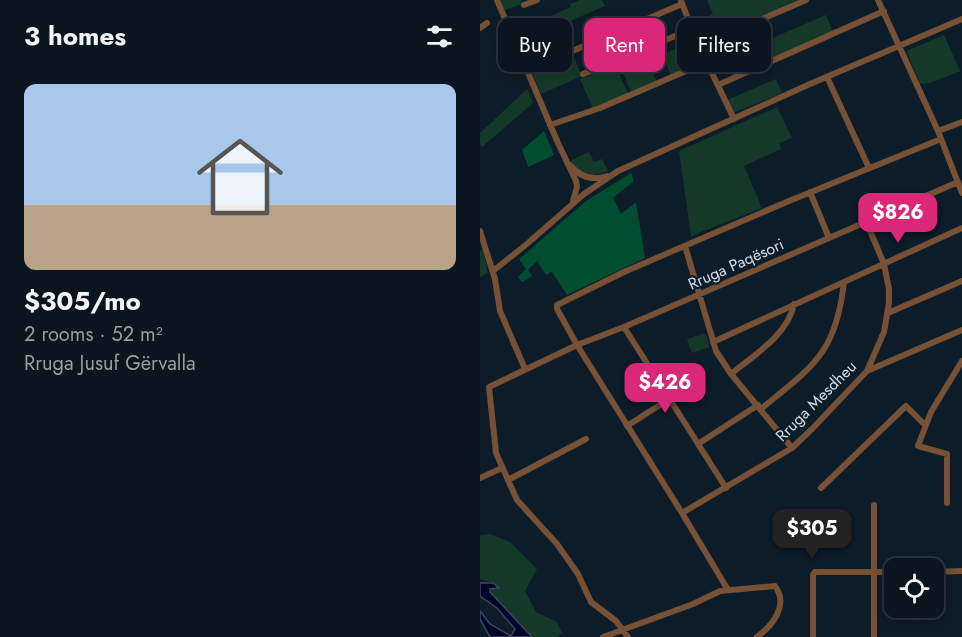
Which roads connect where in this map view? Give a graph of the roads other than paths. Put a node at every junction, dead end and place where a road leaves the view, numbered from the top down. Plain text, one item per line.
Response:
1 (497, 0) edge
2 (537, 0) edge
3 (806, 0) edge
4 (878, 0) edge
5 (681, 2) edge
6 (524, 5) dead end
7 (884, 11) junction
8 (688, 18) edge
9 (764, 18) edge
10 (962, 19) edge
11 (487, 23) dead end
12 (480, 28) edge
13 (677, 35) edge
14 (899, 46) junction
15 (572, 51) edge
16 (684, 72) edge
17 (712, 72) edge
18 (583, 74) dead end
19 (827, 77) junction
20 (718, 85) junction
21 (734, 119) junction
22 (962, 122) edge
23 (550, 125) junction
24 (938, 131) junction
25 (941, 139) junction
26 (869, 168) junction
27 (618, 171) junction
28 (579, 178) junction
29 (958, 182) junction
30 (590, 189) junction
31 (810, 192) junction
32 (962, 193) edge
33 (571, 205) junction
34 (866, 221) junction
35 (962, 228) edge
36 (480, 231) edge
37 (829, 238) junction
38 (684, 246) junction
39 (884, 264) junction
40 (493, 271) junction
41 (962, 281) edge
42 (844, 282) junction
43 (699, 294) junction
44 (794, 304) junction
45 (888, 313) junction
46 (624, 327) junction
47 (962, 330) edge
48 (713, 342) junction
49 (577, 345) junction
50 (962, 361) edge
51 (525, 369) junction
52 (867, 371) junction
53 (731, 375) junction
54 (669, 399) junction
55 (759, 407) junction
56 (925, 425) junction
57 (627, 426) junction
58 (586, 439) dead end
59 (698, 444) junction
60 (792, 448) junction
61 (502, 468) junction
62 (480, 478) edge
63 (507, 480) junction
64 (726, 488) junction
65 (821, 488) dead end
66 (947, 503) dead end
67 (874, 505) dead end
68 (682, 513) junction
69 (962, 571) edge
70 (874, 572) junction
71 (884, 572) edge
72 (944, 572) edge
73 (728, 590) junction
74 (623, 629) junction
75 (603, 637) edge
76 (628, 637) edge
77 (757, 637) edge
78 (813, 637) edge
79 (874, 637) edge

1 - 23 street
2 - 6 street
3 - 9 street
4 - 7 street
5 - 8 street
5 - 15 street
7 - 14 street
7 - 20 street
10 - 14 street
11 - 12 street
13 - 18 street
14 - 19 street
14 - 24 street
16 - 23 street
17 - 20 street
19 - 21 street
19 - 26 street
20 - 21 street
21 - 27 street
22 - 24 street
23 - 28 street
24 - 25 street
25 - 26 street
25 - 29 street
26 - 31 street
27 - 28 street
27 - 30 street
28 - 30 street
28 - 33 street
29 - 32 street
29 - 34 street, Rruga Paqësori
30 - 33 street
31 - 37 street
31 - 38 street
33 - 40 street
34 - 37 street, Rruga Paqësori
34 - 39 street, Rruga Mesdheu
35 - 39 street
36 - 40 street
37 - 43 street, Rruga Paqësori
38 - 43 street
38 - 49 street
39 - 42 street
39 - 45 street, Rruga Mesdheu
40 - 51 street
41 - 45 street
42 - 44 street
42 - 55 street
43 - 46 street, Rruga Paqësori
43 - 48 street
44 - 48 street
44 - 53 street
45 - 52 street, Rruga Mesdheu
46 - 49 street, Rruga Paqësori
46 - 54 street
47 - 52 street
48 - 53 street
49 - 51 street, Rruga Paqësori
49 - 57 street
50 - 56 street
51 - 61 street, Rruga Paqësori
52 - 60 street, Rruga Mesdheu
53 - 55 street
54 - 57 street
54 - 59 street
55 - 59 street
55 - 60 street
56 - 65 street
56 - 66 street
57 - 68 street
58 - 63 street
59 - 64 street
60 - 64 street, Rruga Mesdheu
61 - 62 street
61 - 63 street
63 - 74 street
64 - 68 street, Rruga Mesdheu
67 - 70 street
68 - 73 street
69 - 72 street
70 - 71 street
70 - 78 street
70 - 79 street
73 - 74 street
73 - 77 street
74 - 75 street
74 - 76 street

